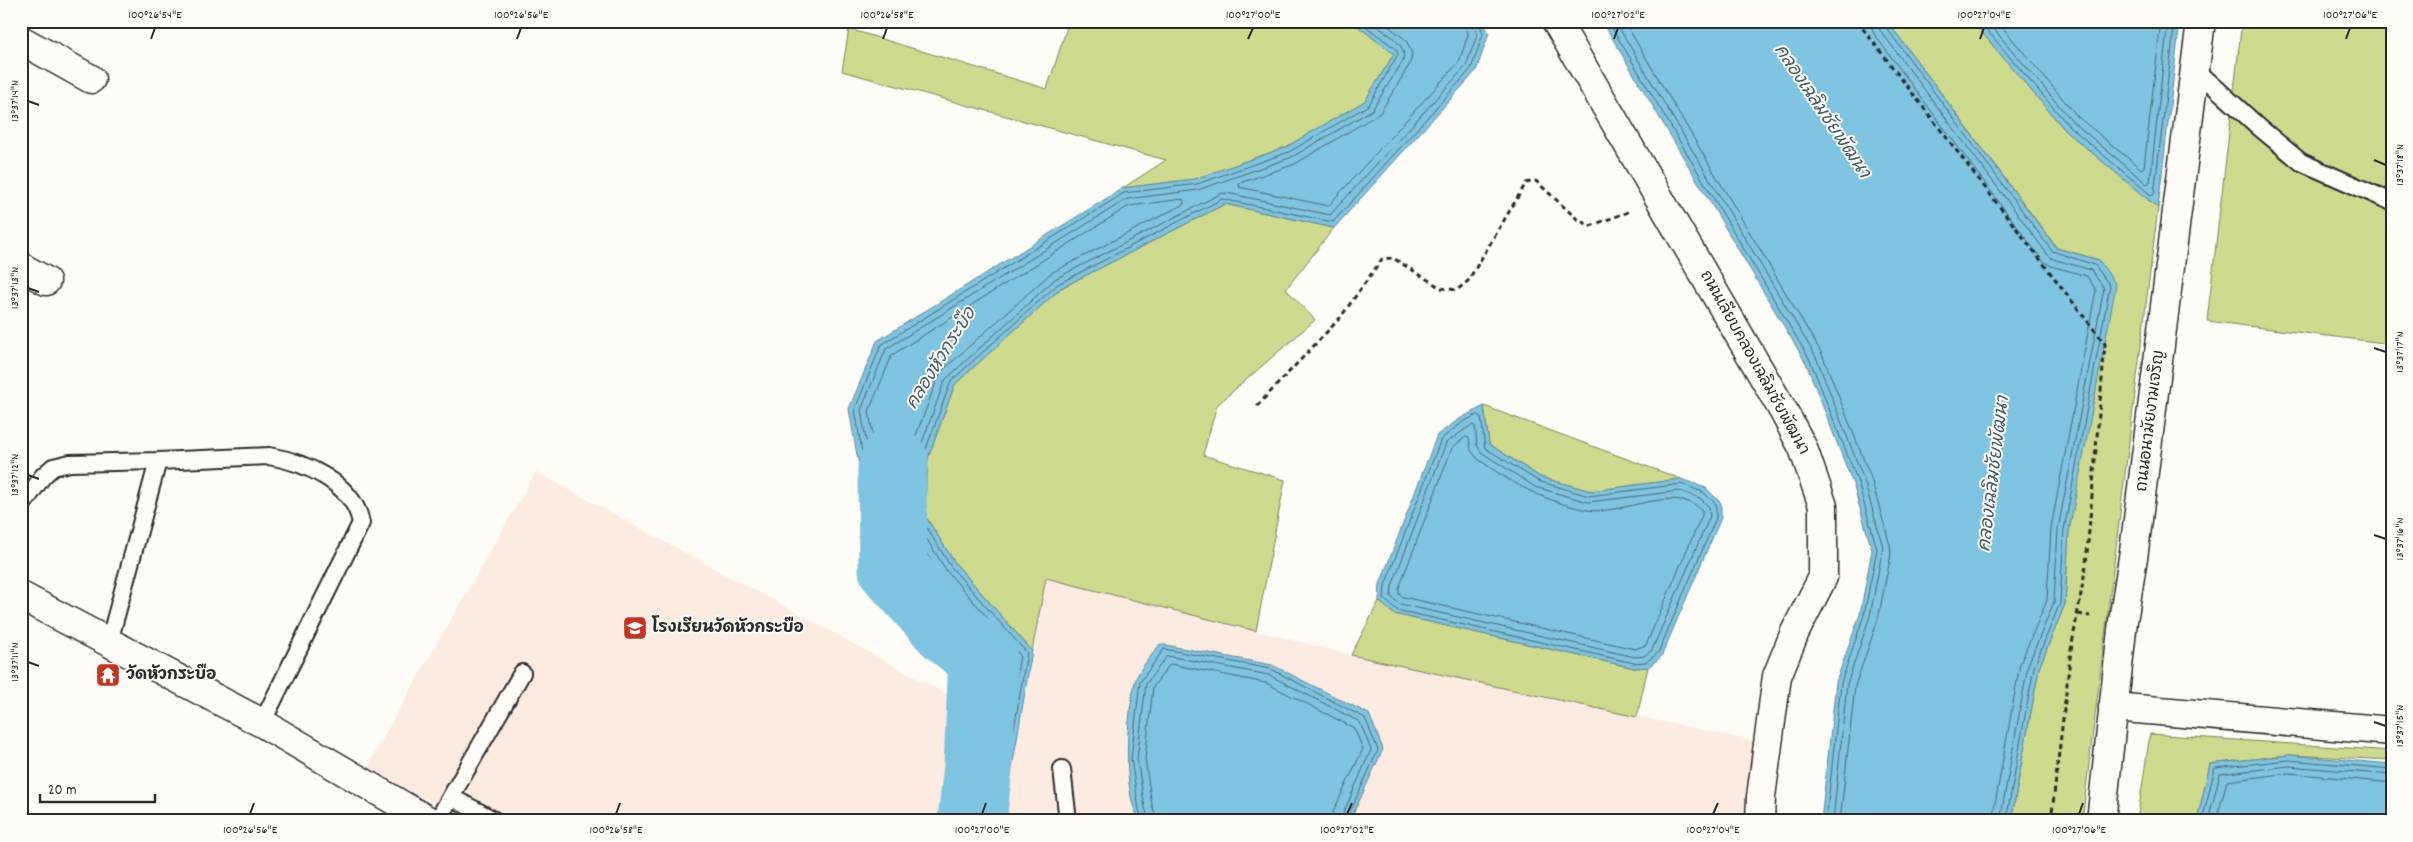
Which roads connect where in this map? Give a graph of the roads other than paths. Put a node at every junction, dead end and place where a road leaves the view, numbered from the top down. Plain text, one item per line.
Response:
1 (1556, 21) edge
2 (2201, 21) edge
3 (21, 40) edge
4 (2195, 69) junction
5 (91, 79) dead end
6 (2392, 202) edge
7 (21, 268) edge
8 (46, 281) dead end
9 (158, 461) junction
10 (21, 506) edge
11 (21, 596) edge
12 (109, 642) junction
13 (522, 674) dead end
14 (2113, 707) junction
15 (262, 723) junction
16 (2392, 731) edge
17 (1062, 769) dead end
18 (451, 797) junction
19 (429, 821) edge
20 (437, 821) edge
21 (496, 821) edge
22 (1068, 821) edge
23 (1760, 821) edge
24 (2101, 821) edge

1 - 23 street, ถนนเลียบคลองเฉลิมชัยพัฒนา
2 - 4 street, ถนนอนามัยงามเจริญ
3 - 5 street
4 - 6 lane
4 - 14 street, ถนนอนามัยงามเจริญ
7 - 8 street
9 - 10 lane
9 - 12 lane
9 - 15 lane
11 - 12 street
12 - 15 street
13 - 18 lane
14 - 16 street
14 - 24 street, ถนนอนามัยงามเจริญ
15 - 19 street
17 - 22 lane
18 - 20 lane
18 - 21 lane

